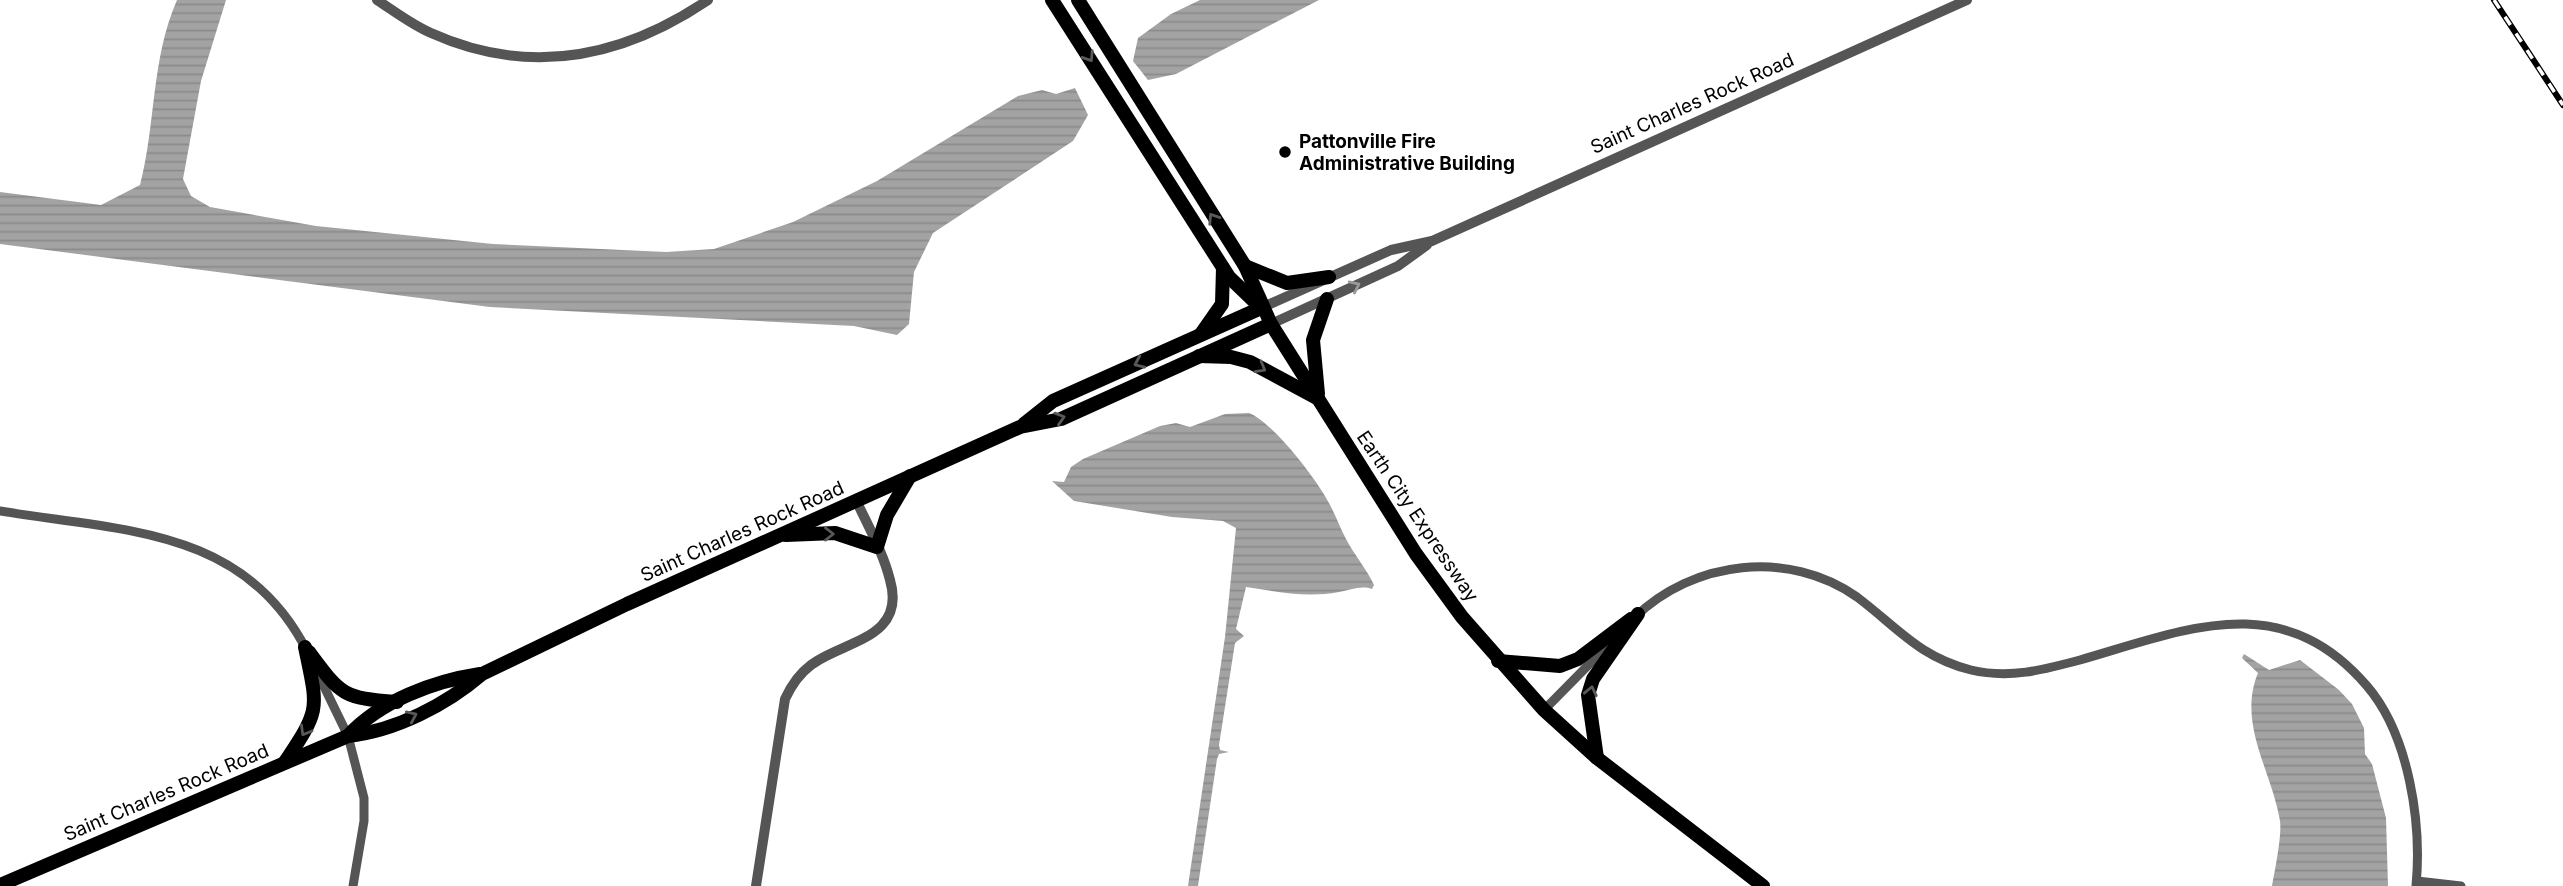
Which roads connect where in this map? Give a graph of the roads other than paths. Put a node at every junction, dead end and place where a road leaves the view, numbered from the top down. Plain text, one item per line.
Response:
1 (377, 0) edge
2 (708, 0) edge
3 (1052, 0) edge
4 (1078, 0) edge
5 (1966, 0) edge
6 (1432, 241) junction
7 (1245, 266) junction
8 (1223, 267) junction
9 (1329, 277) junction
10 (1327, 299) junction
11 (1261, 308) junction
12 (1271, 324) junction
13 (1201, 334) junction
14 (1199, 356) junction
15 (1318, 399) junction
16 (1020, 427) junction
17 (911, 475) junction
18 (856, 500) junction
19 (0, 512) edge
20 (778, 535) junction
21 (877, 547) junction
22 (1638, 614) junction
23 (306, 647) junction
24 (1498, 661) junction
25 (482, 674) junction
26 (398, 702) junction
27 (1544, 710) junction
28 (348, 736) junction
29 (1597, 758) junction
30 (284, 763) junction
31 (2416, 884) edge
32 (0, 885) edge
33 (353, 886) edge
34 (756, 886) edge
35 (1763, 886) edge
36 (2460, 886) edge

1 - 2 street
3 -> 8 main road, Earth City Expressway
7 -> 4 main road, Earth City Expressway
5 - 6 street, Saint Charles Rock Road
6 - 9 street, Saint Charles Rock Road
10 -> 6 street, Saint Charles Rock Road
7 - 9 main road
7 - 11 main road, Earth City Expressway
8 - 11 main road, Earth City Expressway
8 - 13 main road
9 - 11 street, Saint Charles Rock Road
10 - 12 street, Saint Charles Rock Road
10 - 15 main road
11 - 12 main road, Earth City Expressway
11 - 13 main road, Saint Charles Rock Road
12 - 14 main road, Saint Charles Rock Road
12 - 15 main road, Earth City Expressway
13 -> 16 main road, Saint Charles Rock Road
14 -> 15 main road
16 -> 14 main road, Saint Charles Rock Road
15 - 24 main road, Earth City Expressway
16 - 17 main road, Saint Charles Rock Road
17 - 18 main road, Saint Charles Rock Road
17 - 21 main road
18 - 20 main road, Saint Charles Rock Road
18 - 21 street
19 - 23 street
20 -> 21 main road
20 - 25 main road, Saint Charles Rock Road
21 - 34 street
22 - 24 main road
22 - 27 street
29 -> 22 main road
22 - 31 street
23 - 26 main road
23 - 28 street
23 -> 30 main road
24 - 27 main road, Earth City Expressway
25 - 26 main road, Saint Charles Rock Road
28 -> 25 main road, Saint Charles Rock Road
26 - 28 main road, Saint Charles Rock Road
27 - 29 main road, Earth City Expressway
28 - 30 main road, Saint Charles Rock Road
28 - 33 street
29 - 35 main road, Earth City Expressway
30 - 32 main road, Saint Charles Rock Road
31 - 36 street

